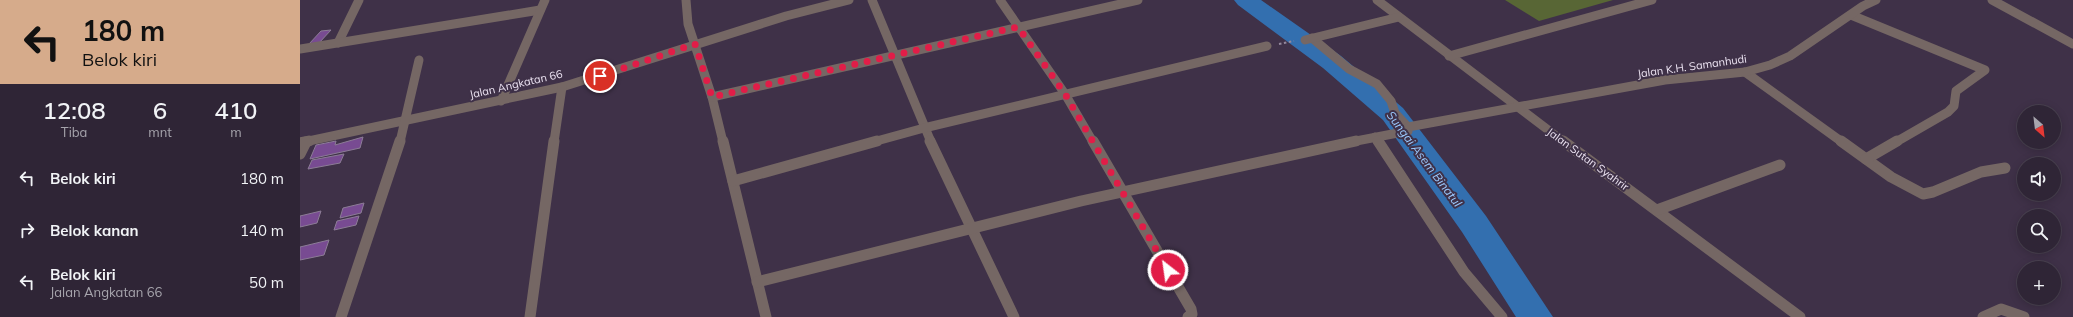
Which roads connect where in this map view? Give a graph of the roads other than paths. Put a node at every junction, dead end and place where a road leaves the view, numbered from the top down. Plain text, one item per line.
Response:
1 (359, 0) edge
2 (546, 0) edge
3 (686, 0) edge
4 (849, 0) edge
5 (872, 0) edge
6 (1000, 0) edge
7 (1138, 0) edge
8 (1377, 0) edge
9 (1652, 0) edge
10 (1876, 0) edge
11 (1992, 0) edge
12 (540, 10) junction
13 (1851, 15) junction
14 (1399, 17) junction
15 (1018, 27) junction
16 (338, 43) junction
17 (695, 44) junction
18 (2073, 44) edge
19 (1267, 46) road end
20 (300, 49) edge
21 (893, 55) junction
22 (1449, 56) junction
23 (419, 60) dead end
24 (1745, 72) junction
25 (562, 87) junction
26 (1065, 94) junction
27 (712, 97) junction
28 (501, 101) junction
29 (1518, 108) junction
30 (406, 121) junction
31 (924, 128) junction
32 (1408, 129) junction
33 (1377, 137) junction
34 (303, 143) edge
35 (300, 154) edge
36 (1866, 159) junction
37 (1780, 165) dead end
38 (2005, 168) dead end
39 (733, 181) junction
40 (1123, 192) junction
41 (1657, 210) junction
42 (972, 227) junction
43 (757, 282) junction
44 (341, 317) edge
45 (530, 317) edge
46 (766, 317) edge
47 (1014, 317) edge
48 (1188, 317) edge
49 (1502, 317) edge
50 (1800, 317) edge
51 (1983, 317) edge
52 (2024, 317) edge

1 - 16 street
2 - 12 street
3 - 17 street
4 - 17 street, Jalan Angkatan 66
5 - 21 street
6 - 15 street
7 - 15 street
8 - 14 street, Jalan Sutan Syahrir
9 - 22 street
10 - 13 street, Jalan K.H. Samanhudi
11 - 18 street
12 - 16 street
12 - 28 street
13 - 24 street, Jalan K.H. Samanhudi
13 - 36 street
14 - 22 street, Jalan Sutan Syahrir
14 - 32 street
15 - 21 street
15 - 26 street
16 - 20 street
17 - 25 street, Jalan Angkatan 66
17 - 27 street
19 - 26 street
21 - 27 street
21 - 31 street
22 - 29 street, Jalan Sutan Syahrir
23 - 30 street
24 - 29 street, Jalan K.H. Samanhudi
24 - 36 street
25 - 28 street, Jalan Angkatan 66
25 - 45 street
26 - 31 street
26 - 40 street
27 - 39 street
28 - 30 street, Jalan Angkatan 66
29 - 32 street, Jalan K.H. Samanhudi
29 - 41 street, Jalan Sutan Syahrir
30 - 34 street, Jalan Angkatan 66
30 - 44 street
31 - 39 street
31 - 42 street
32 - 33 street, Jalan K.H. Samanhudi
33 - 40 street, Jalan K.H. Samanhudi
33 - 49 street
34 - 35 street
36 - 38 street
37 - 41 street
39 - 43 street
40 - 42 street, Jalan K.H. Samanhudi
40 - 48 street
41 - 50 street, Jalan Sutan Syahrir
42 - 43 street, Jalan K.H. Samanhudi
42 - 47 street
43 - 46 street
51 - 52 street

